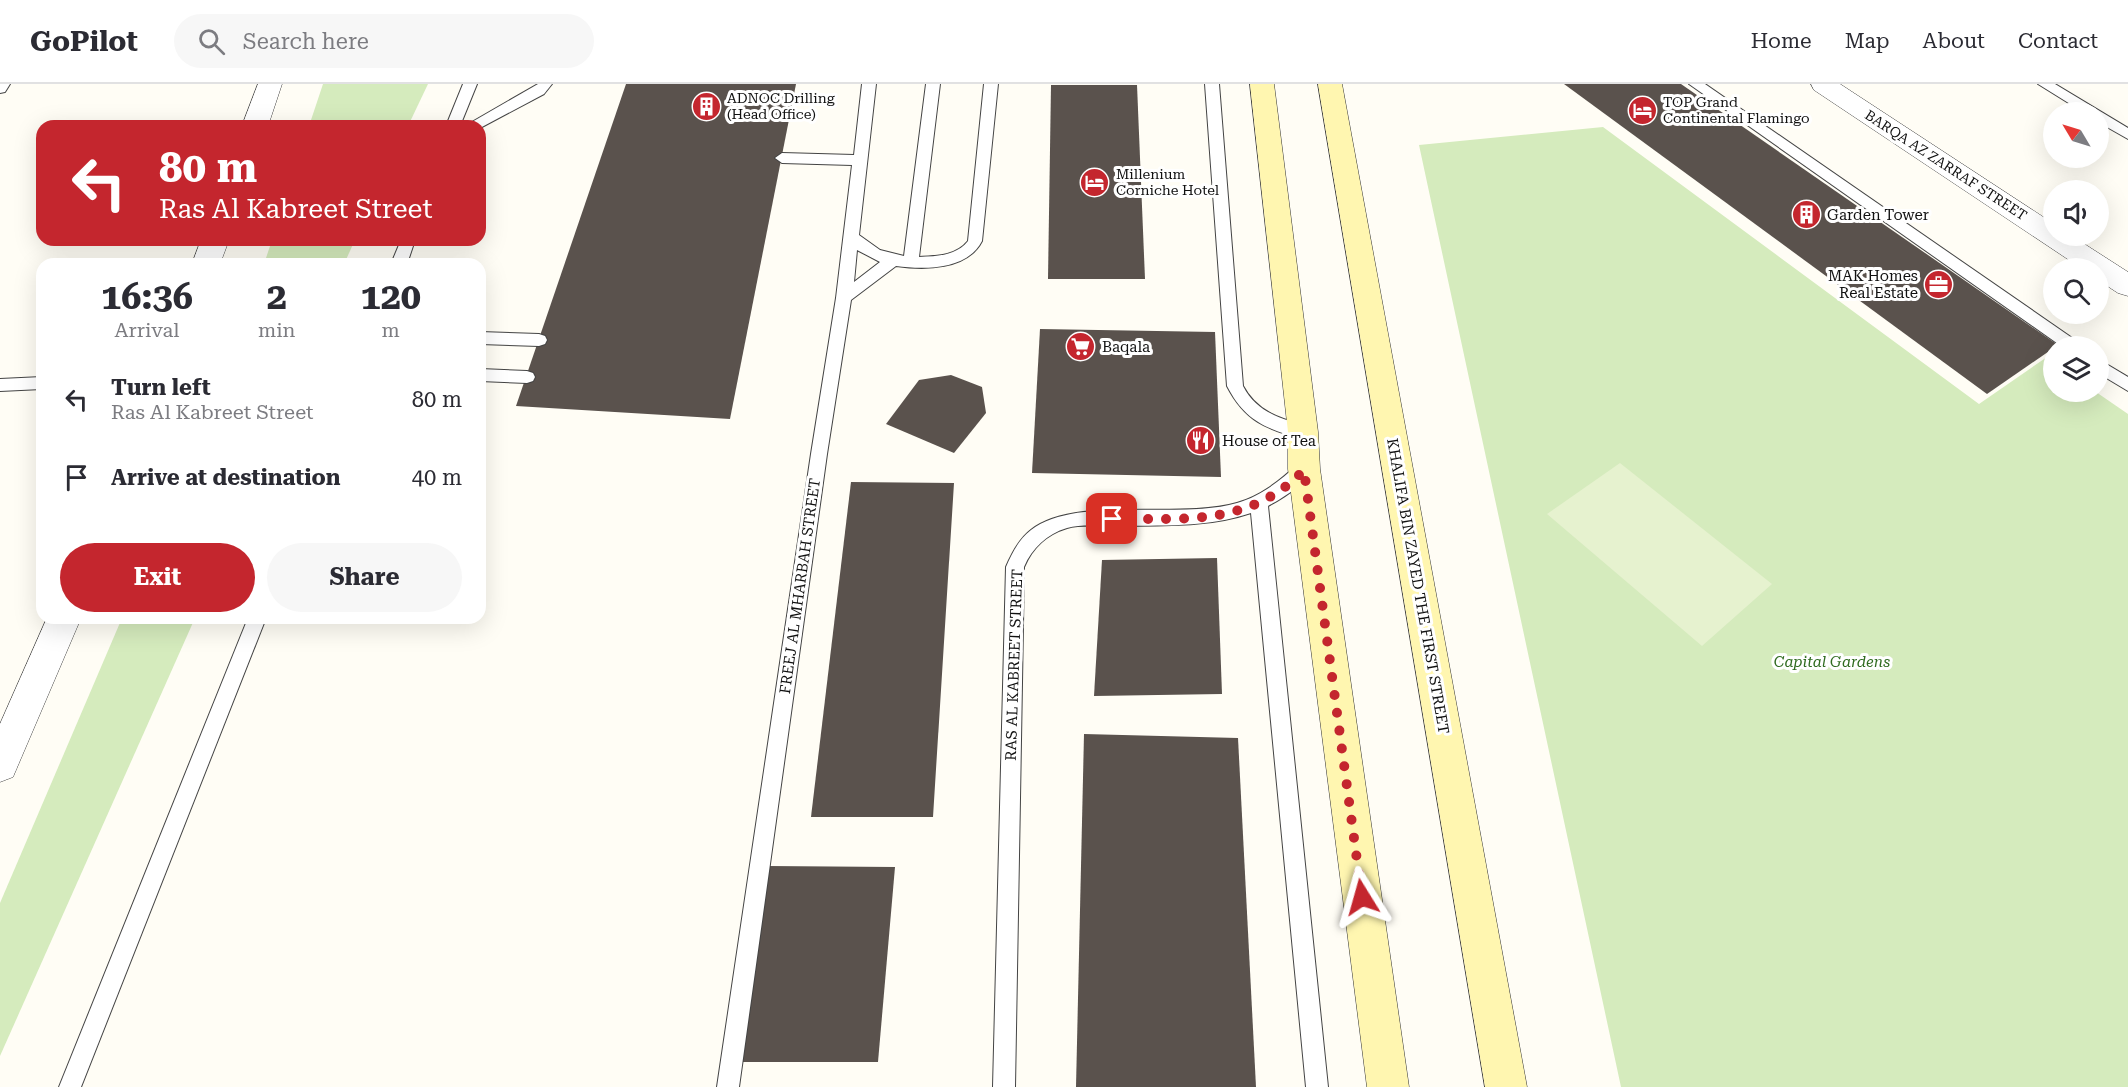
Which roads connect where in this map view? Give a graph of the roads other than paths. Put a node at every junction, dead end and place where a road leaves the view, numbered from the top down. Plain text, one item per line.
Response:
1 (3, 84) edge
2 (270, 84) edge
3 (470, 84) edge
4 (545, 84) edge
5 (869, 84) edge
6 (933, 84) edge
7 (991, 84) edge
8 (1212, 84) edge
9 (1262, 84) edge
10 (1330, 84) edge
11 (1696, 84) edge
12 (1823, 84) edge
13 (2045, 84) edge
14 (0, 89) edge
15 (2075, 102) edge
16 (257, 120) edge
17 (455, 120) edge
18 (483, 120) edge
19 (2109, 123) edge
20 (2128, 134) edge
21 (782, 158) dead end
22 (860, 160) junction
23 (851, 237) junction
24 (891, 262) junction
25 (911, 262) junction
26 (2128, 286) edge
27 (844, 298) junction
28 (2058, 336) edge
29 (486, 338) edge
30 (539, 340) dead end
31 (2109, 373) edge
32 (486, 375) edge
33 (527, 377) dead end
34 (36, 383) edge
35 (0, 385) edge
36 (2128, 386) edge
37 (1303, 432) junction
38 (1304, 470) junction
39 (1259, 503) junction
40 (61, 624) edge
41 (255, 624) edge
42 (0, 765) edge
43 (70, 1087) edge
44 (728, 1087) edge
45 (1004, 1087) edge
46 (1317, 1087) edge
47 (1388, 1087) edge
48 (1506, 1087) edge

1 - 14 lane
2 - 16 street
3 - 17 lane
4 - 18 lane
5 - 22 lane, FREEJ AL MHARBAH STREET
6 - 25 lane
7 - 25 lane
8 - 37 lane
9 - 37 main road
10 - 48 main road, KHALIFA BIN ZAYED THE FIRST STREET
11 - 28 lane
12 - 26 street, BARQA AZ ZARRAF STREET
13 - 15 lane
19 - 20 lane
21 - 22 lane
22 - 23 lane, FREEJ AL MHARBAH STREET
23 - 24 lane
23 - 27 lane, FREEJ AL MHARBAH STREET
24 - 25 lane
24 - 27 lane
27 - 44 lane, FREEJ AL MHARBAH STREET
29 - 30 lane
31 - 36 lane
32 - 33 lane
34 - 35 lane
37 - 38 main road
38 - 39 lane, RAS AL KABREET STREET
38 - 47 main road
39 - 45 lane, RAS AL KABREET STREET
39 - 46 lane
40 - 42 street
41 - 43 lane

